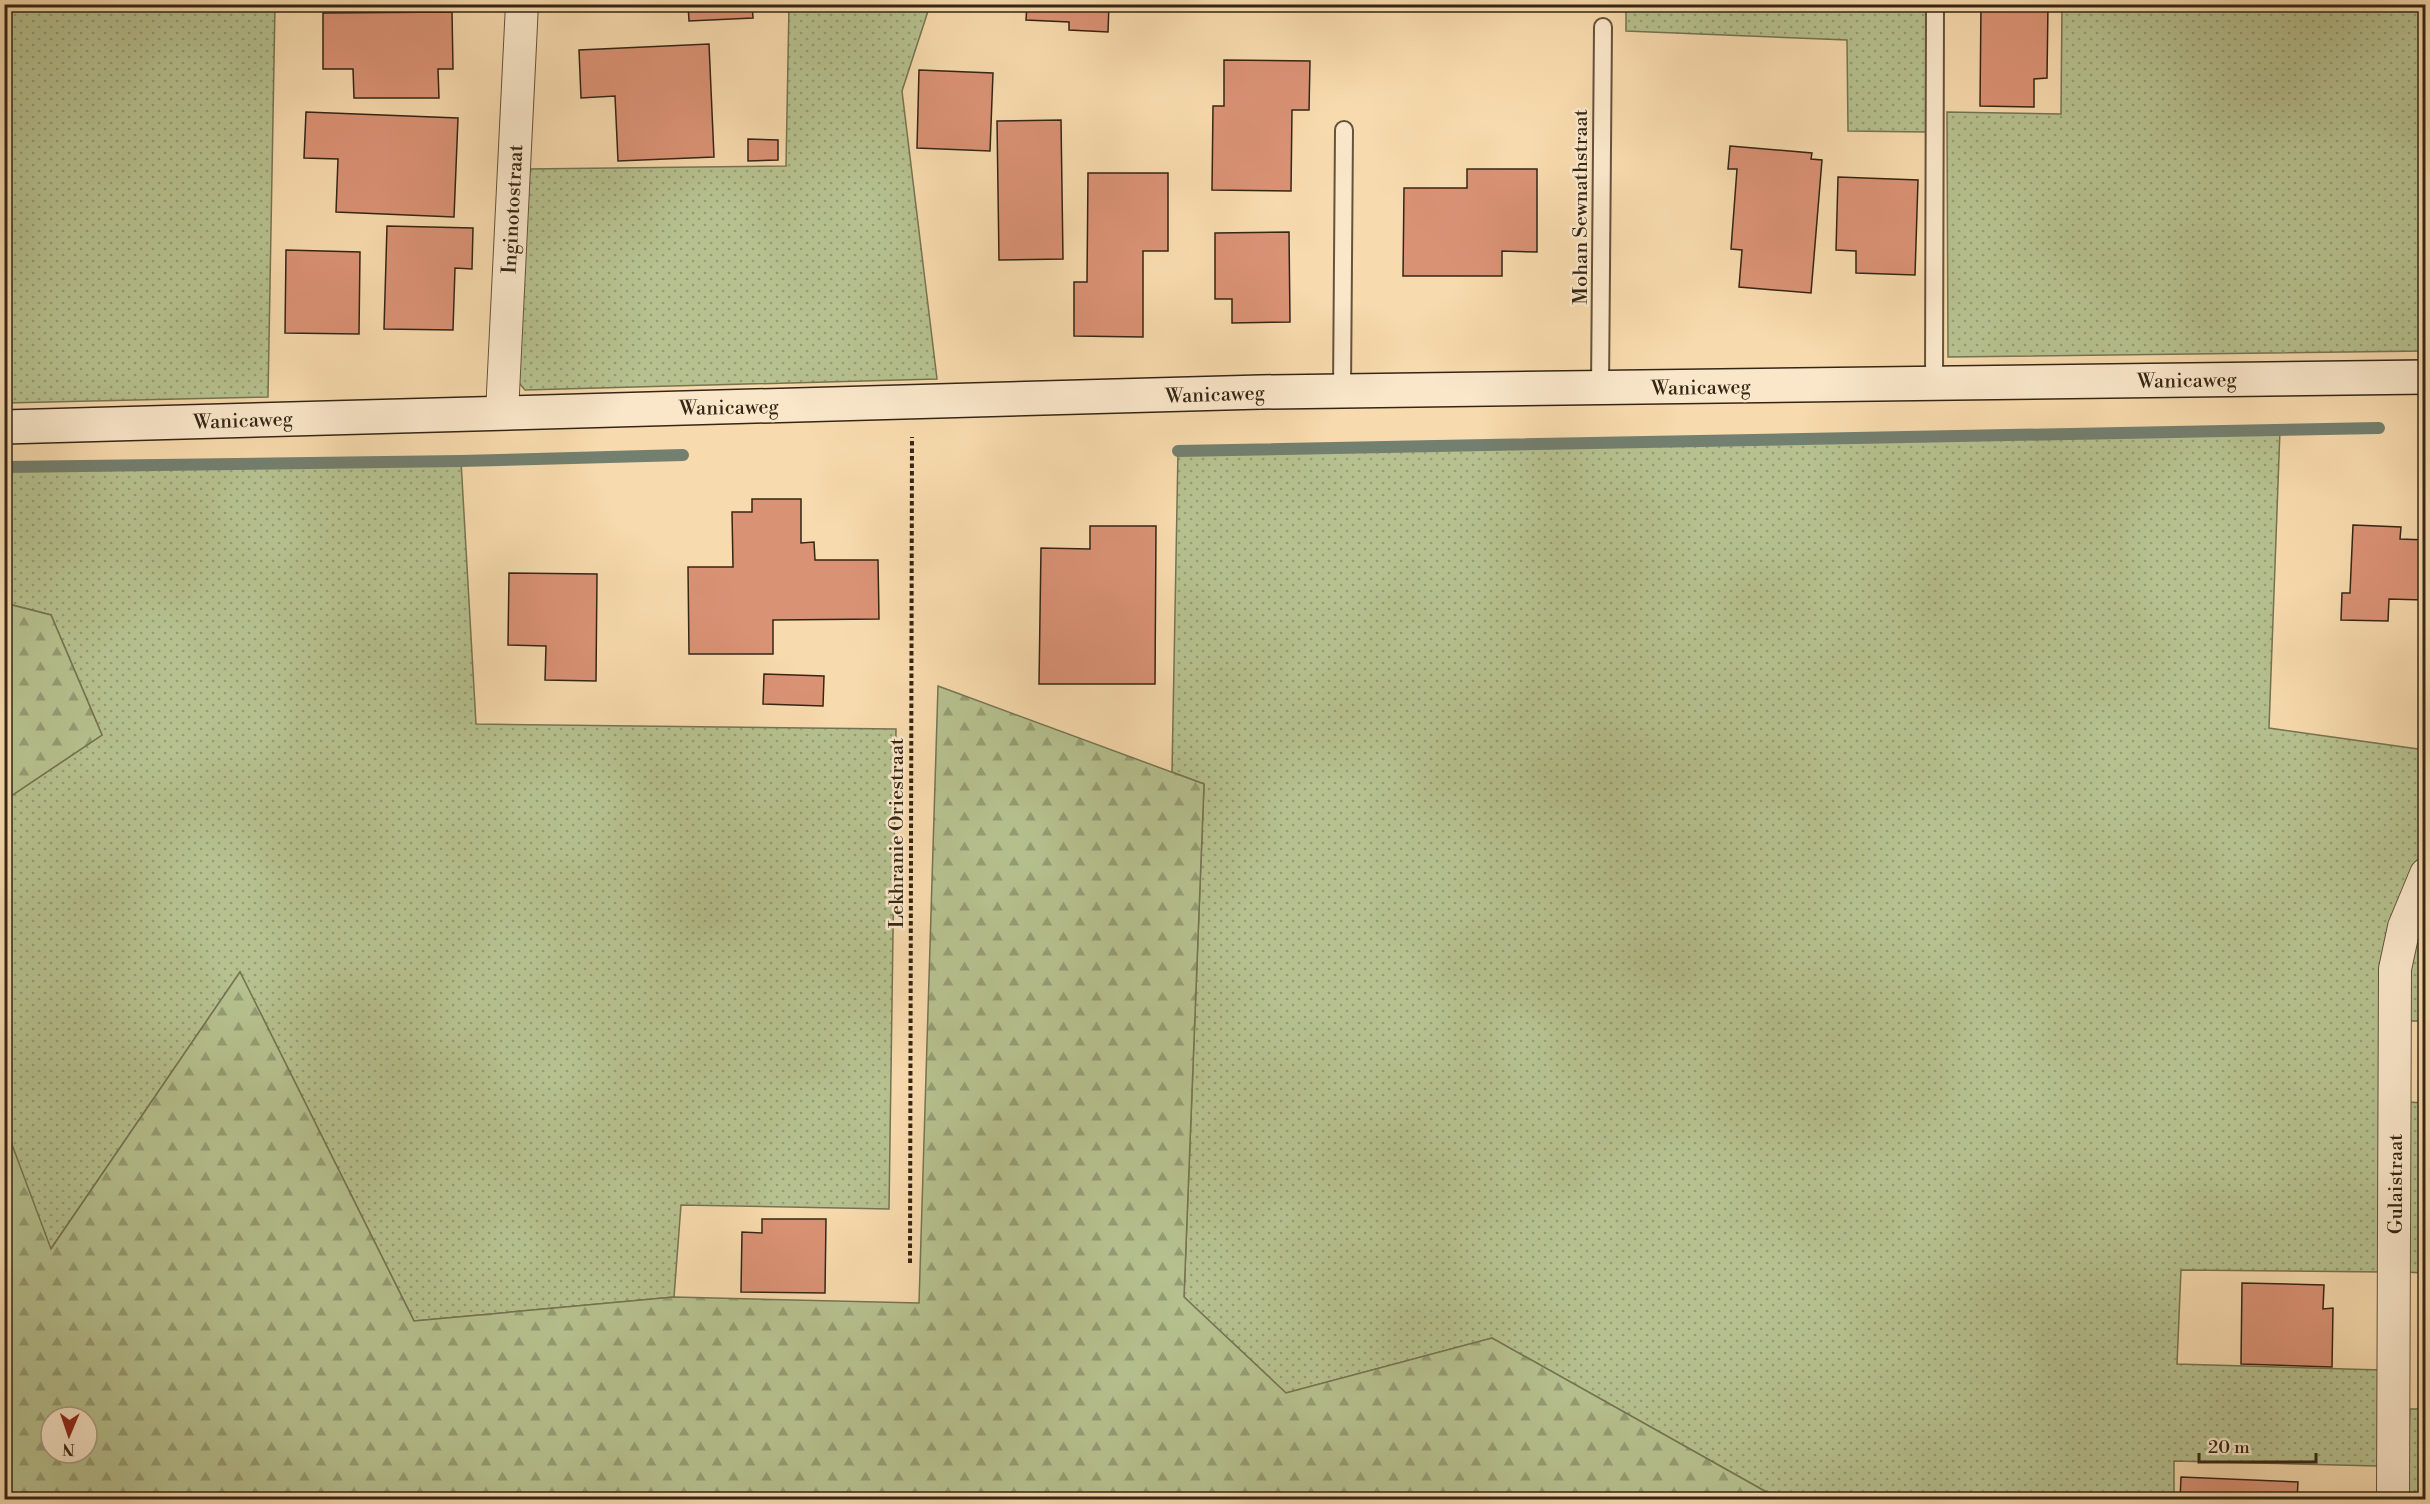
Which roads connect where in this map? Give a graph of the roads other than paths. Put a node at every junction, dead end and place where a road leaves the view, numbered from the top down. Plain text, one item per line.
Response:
1 (522, 4) edge
2 (1935, 4) edge
3 (1603, 27) dead end
4 (1344, 130) dead end
5 (2426, 377) edge
6 (1934, 383) junction
7 (1600, 388) junction
8 (1342, 391) junction
9 (502, 413) junction
10 (4, 426) edge
11 (2426, 874) edge
12 (2393, 1500) edge

1 - 9 street, Inginotostraat
2 - 6 lane
3 - 7 lane, Mohan Sewnathstraat
4 - 8 lane
5 - 6 street, Wanicaweg
6 - 7 street, Wanicaweg
7 - 8 street, Wanicaweg
8 - 9 street, Wanicaweg
9 - 10 street, Wanicaweg
11 - 12 street, Gulaistraat

